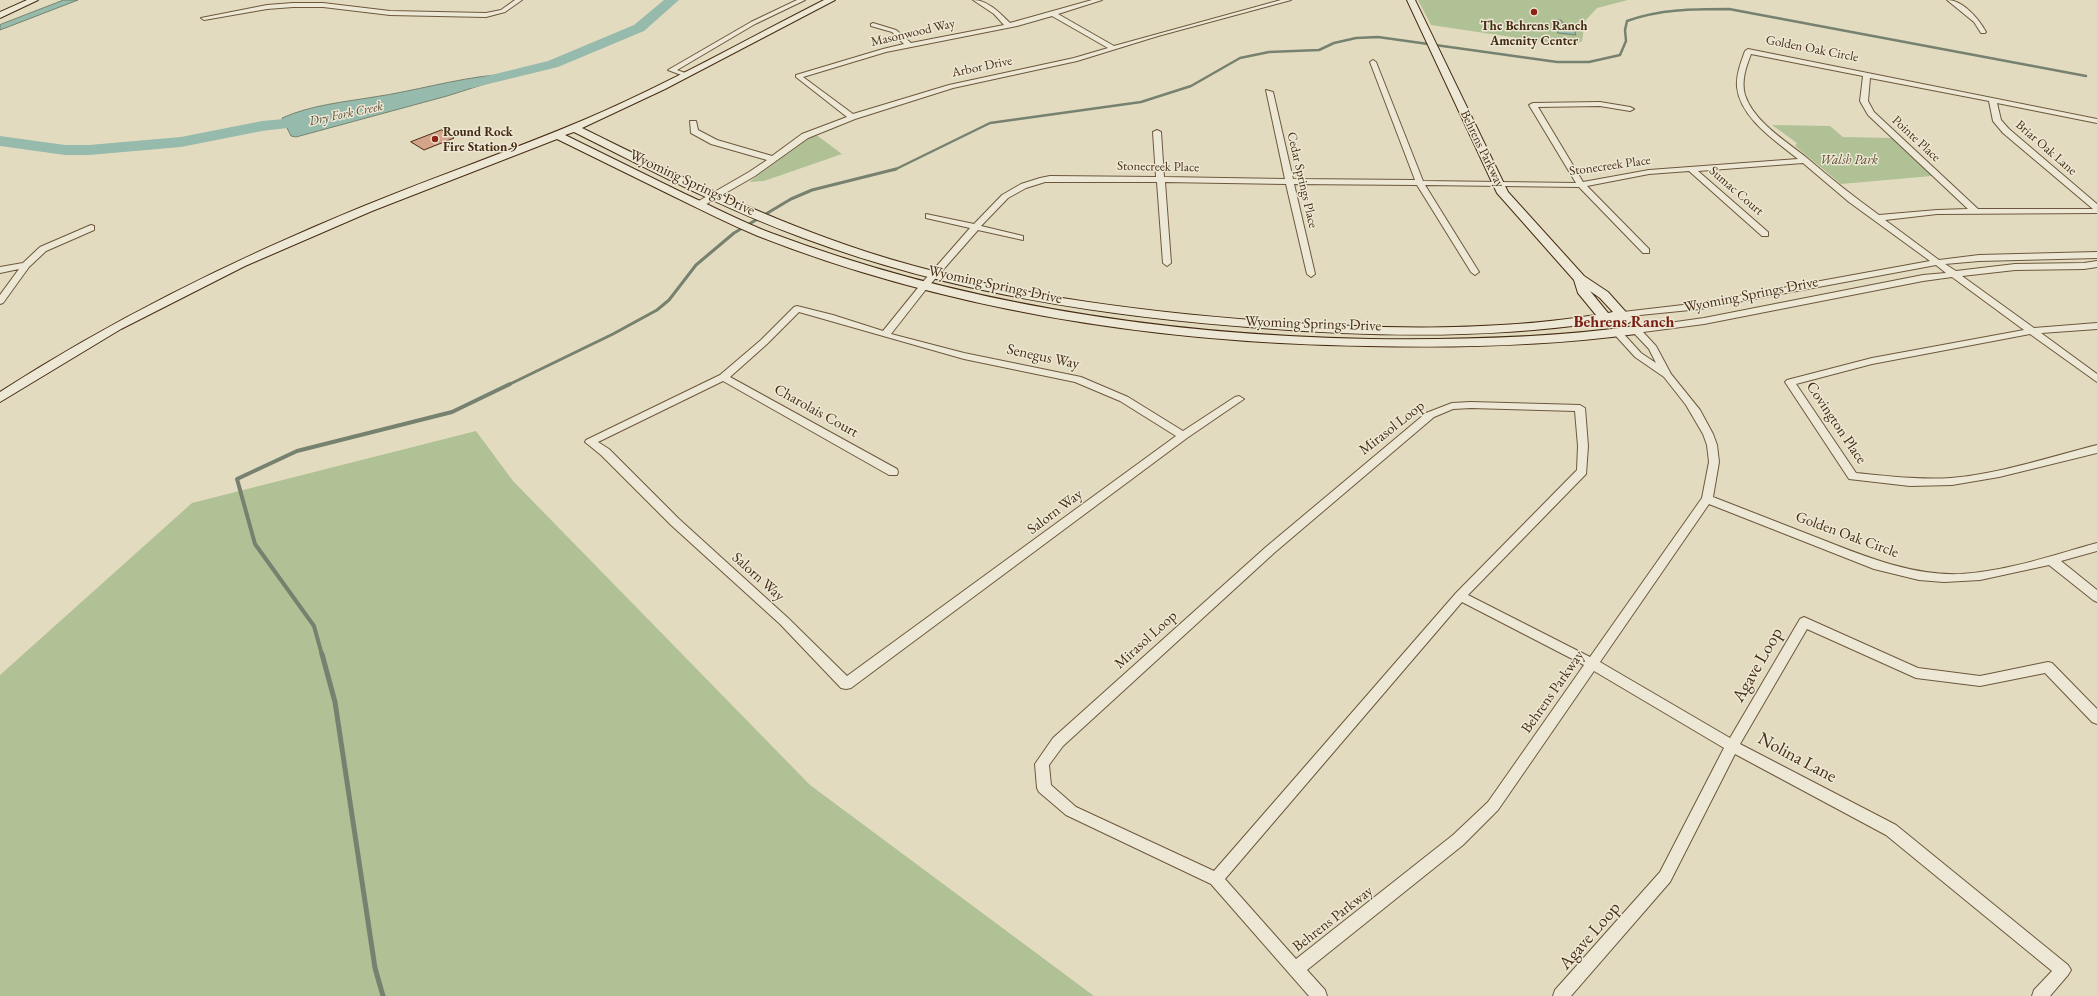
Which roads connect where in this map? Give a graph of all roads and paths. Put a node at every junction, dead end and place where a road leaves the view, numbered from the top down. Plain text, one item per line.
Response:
1 (34, 0) edge
2 (329, 0) edge
3 (519, 0) edge
4 (802, 0) edge
5 (828, 0) edge
6 (976, 0) edge
7 (1096, 0) edge
8 (1288, 0) edge
9 (1411, 0) edge
10 (1950, 0) edge
11 (323, 5) junction
12 (1053, 14) junction
13 (0, 15) edge
14 (204, 18) dead end
15 (873, 25) dead end
16 (1008, 25) junction
17 (1983, 32) dead end
18 (908, 44) junction
19 (1115, 49) junction
20 (1373, 62) dead end
21 (1867, 74) junction
22 (686, 75) junction
23 (1269, 92) dead end
24 (1992, 99) junction
25 (1630, 109) dead end
26 (852, 117) junction
27 (2097, 121) edge
28 (693, 123) dead end
29 (574, 128) junction
30 (1157, 132) dead end
31 (557, 135) junction
32 (773, 159) junction
33 (1804, 161) junction
34 (1690, 168) junction
35 (1161, 179) junction
36 (1290, 181) junction
37 (1420, 183) junction
38 (1498, 184) junction
39 (1581, 185) junction
40 (714, 196) junction
41 (700, 204) junction
42 (2097, 208) edge
43 (1975, 211) junction
44 (2097, 211) edge
45 (929, 216) dead end
46 (1878, 218) junction
47 (91, 228) dead end
48 (976, 228) junction
49 (1764, 234) dead end
50 (1020, 238) dead end
51 (1646, 251) dead end
52 (2097, 255) edge
53 (1940, 262) junction
54 (1167, 263) dead end
55 (2097, 264) edge
56 (26, 265) junction
57 (0, 270) edge
58 (1475, 272) dead end
59 (1311, 274) dead end
60 (1955, 274) junction
61 (934, 275) junction
62 (1580, 279) junction
63 (924, 286) junction
64 (0, 301) edge
65 (1623, 315) junction
66 (1604, 317) junction
67 (2097, 326) edge
68 (1636, 330) junction
69 (2033, 331) junction
70 (1618, 333) junction
71 (885, 335) junction
72 (1667, 375) junction
73 (723, 377) junction
74 (2097, 379) edge
75 (0, 386) edge
76 (14, 388) junction
77 (0, 398) edge
78 (1239, 399) dead end
79 (1183, 436) junction
80 (2097, 449) edge
81 (893, 472) dead end
82 (1707, 499) junction
83 (2097, 547) edge
84 (2050, 559) junction
85 (1460, 596) junction
86 (2097, 597) edge
87 (1593, 664) junction
88 (2097, 718) edge
89 (1732, 746) junction
90 (1216, 879) junction
91 (1296, 969) junction
92 (1318, 996) edge
93 (1561, 996) edge
94 (2040, 996) edge

1 - 13 street
2 - 11 street
3 - 11 street
4 - 22 street
5 - 22 street
6 - 16 street
7 - 12 street, Masonwood Way
8 - 19 street, Arbor Drive
9 - 38 street, Behrens Parkway
10 - 17 street
11 - 14 street
12 - 16 street, Masonwood Way
12 - 19 street
15 - 18 street
16 - 18 street, Masonwood Way
18 - 26 street, Masonwood Way
19 - 26 street, Arbor Drive
20 - 37 street
21 - 24 street, Golden Oak Circle
21 - 33 street, Golden Oak Circle
21 - 43 street, Pointe Place
22 - 29 street
23 - 36 street, Cedar Springs Place
24 - 27 street, Golden Oak Circle
24 - 42 street, Briar Oak Lane
25 - 39 street
26 - 32 street, Arbor Drive
28 - 32 street
29 - 31 street
29 - 40 street, Wyoming Springs Drive
30 - 35 street
31 - 41 street, Wyoming Springs Drive
31 - 76 street
32 - 40 street, Arbor Drive
33 - 34 street, Stonecreek Place
33 - 46 street, Golden Oak Circle
34 - 39 street, Stonecreek Place
34 - 49 street, Sumac Court
35 - 36 street, Stonecreek Place
35 - 48 street, Stonecreek Place
35 - 54 street
36 - 37 street, Stonecreek Place
36 - 59 street, Cedar Springs Place
37 - 38 street, Stonecreek Place
37 - 58 street
38 - 39 street, Stonecreek Place
38 - 62 street, Behrens Parkway
39 - 51 street
40 - 41 street, Arbor Drive
40 - 61 street, Wyoming Springs Drive
41 - 63 street, Wyoming Springs Drive
43 - 44 street
43 - 46 street
45 - 48 street
46 - 53 street, Golden Oak Circle
47 - 56 street
48 - 50 street
48 - 61 street, Stonecreek Place
52 - 53 street, Wyoming Springs Drive
53 - 60 street, Golden Oak Circle
53 - 65 street, Wyoming Springs Drive
55 - 60 street, Wyoming Springs Drive
56 - 57 street
56 - 64 street
60 - 68 street, Wyoming Springs Drive
60 - 69 street, Golden Oak Circle
61 - 63 street
61 - 66 street, Wyoming Springs Drive
62 - 65 street, Behrens Parkway
62 - 66 street, Behrens Parkway
63 - 70 street, Wyoming Springs Drive
63 - 71 street
65 - 66 street, Wyoming Springs Drive
65 - 68 street, Behrens Parkway
66 - 70 street, Behrens Parkway
67 - 69 street, Covington Place
68 - 70 street, Wyoming Springs Drive
68 - 72 street, Behrens Parkway
69 - 74 street, Golden Oak Circle
69 - 80 street, Covington Place
70 - 72 street, Behrens Parkway
71 - 73 street, Salorn Way
71 - 79 street, Senegus Way
72 - 82 street, Behrens Parkway
73 - 79 street, Salorn Way
73 - 81 street, Charolais Court
75 - 76 street
76 - 77 street
78 - 79 street
82 - 84 street, Golden Oak Circle
82 - 87 street, Behrens Parkway
83 - 84 street, Golden Oak Circle
84 - 86 street
85 - 87 street, Nolina Lane
85 - 90 street, Mirasol Loop
85 - 90 street, Mirasol Loop
87 - 89 street, Nolina Lane
87 - 91 street, Behrens Parkway
88 - 89 street, Agave Loop
89 - 93 street, Agave Loop
89 - 94 street, Nolina Lane
90 - 91 street, Mirasol Loop
91 - 92 street, Mirasol Loop

